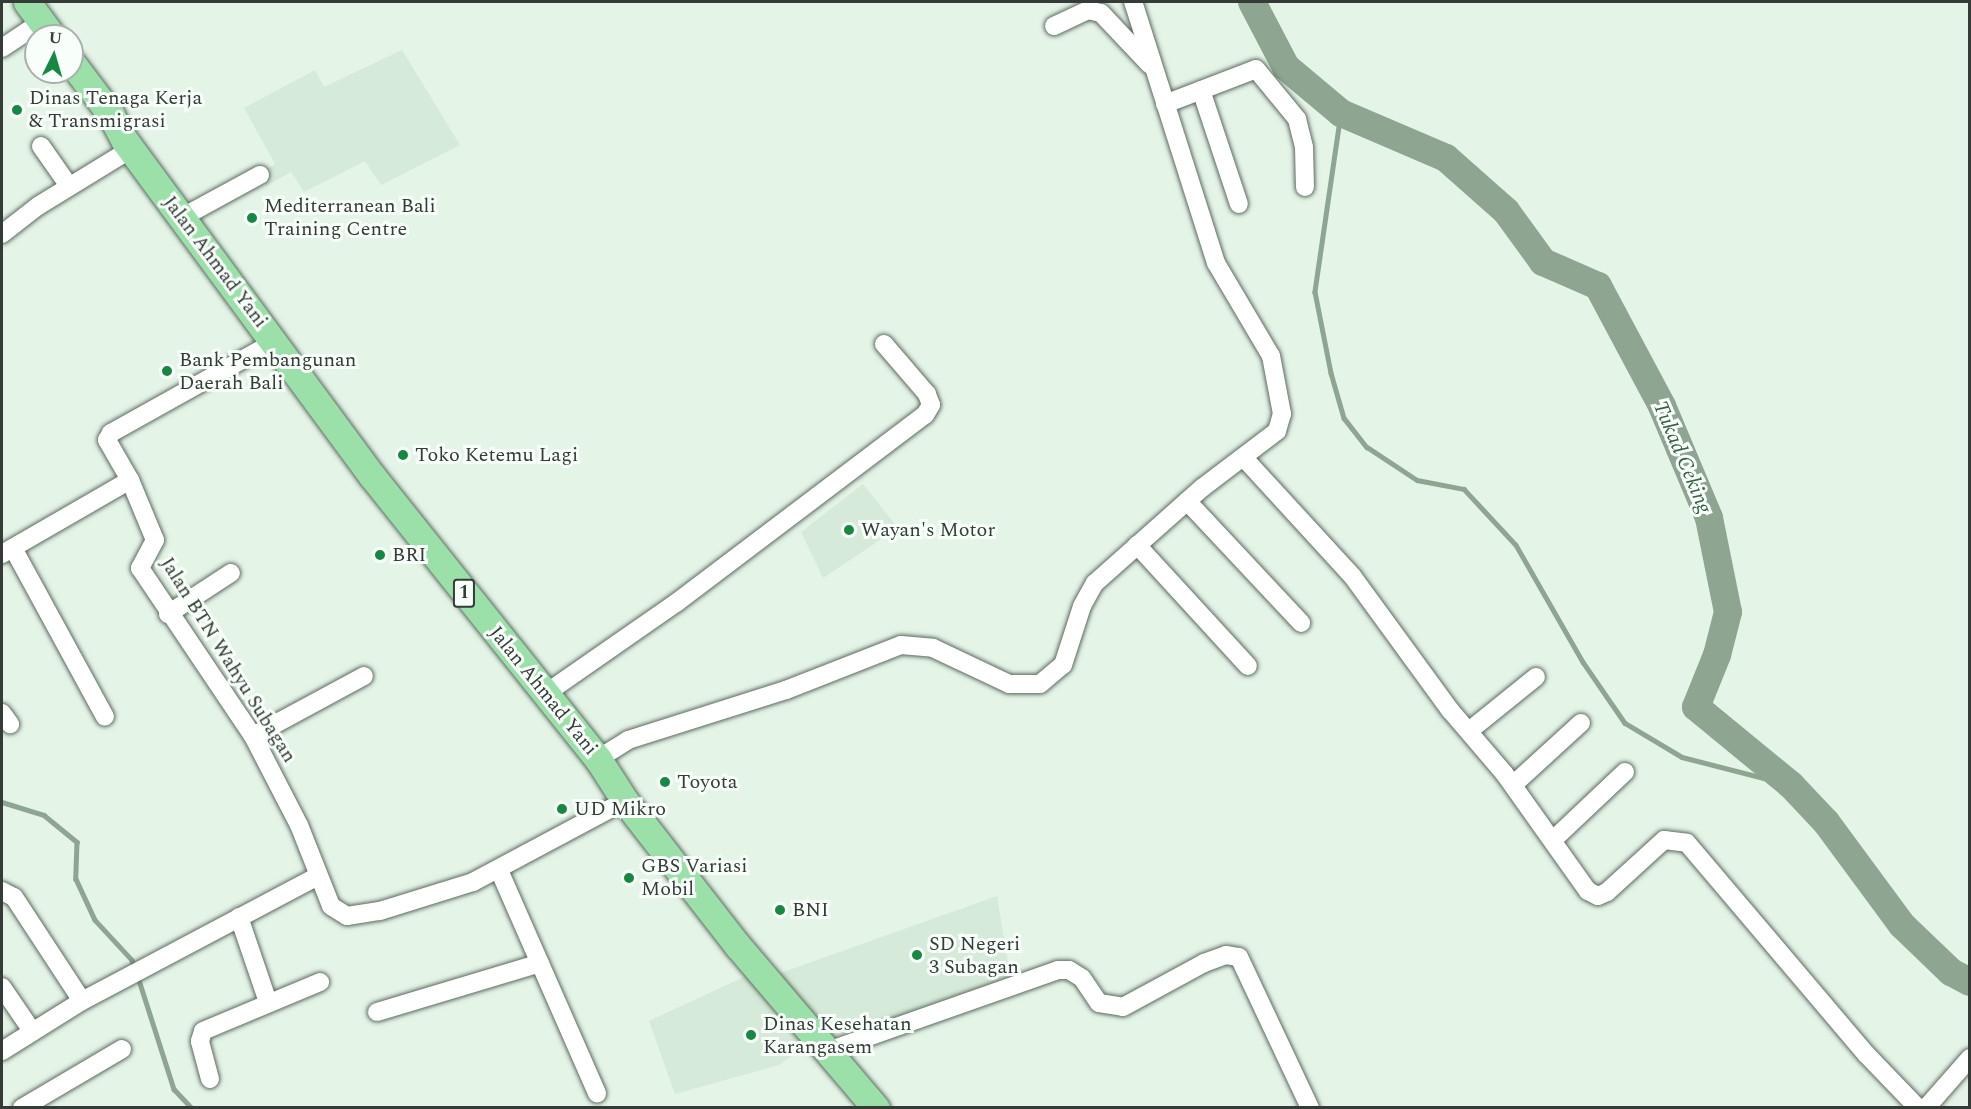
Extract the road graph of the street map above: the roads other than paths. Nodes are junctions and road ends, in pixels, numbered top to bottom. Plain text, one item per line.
1 (1133, 2) edge
2 (40, 20) edge
3 (1054, 26) dead end
4 (2, 48) edge
5 (1154, 68) junction
6 (84, 80) edge
7 (1201, 90) junction
8 (1165, 104) junction
9 (41, 146) dead end
10 (131, 149) junction
11 (260, 175) dead end
12 (69, 186) junction
13 (1305, 187) dead end
14 (1239, 204) dead end
15 (181, 218) junction
16 (2, 234) edge
17 (274, 342) junction
18 (884, 344) dead end
19 (1244, 458) junction
20 (130, 480) junction
21 (1187, 501) junction
22 (1137, 545) junction
23 (7, 551) edge
24 (231, 573) dead end
25 (168, 614) junction
26 (1301, 624) dead end
27 (1248, 666) dead end
28 (364, 676) dead end
29 (1536, 677) dead end
30 (545, 694) junction
31 (105, 717) dead end
32 (1581, 723) dead end
33 (1468, 731) junction
34 (253, 736) junction
35 (598, 759) junction
36 (1625, 772) dead end
37 (1513, 785) junction
38 (625, 801) junction
39 (1553, 840) junction
40 (499, 870) junction
41 (318, 876) junction
42 (2, 891) edge
43 (239, 917) junction
44 (540, 963) junction
45 (320, 982) dead end
46 (2, 987) edge
47 (82, 1001) junction
48 (268, 1002) junction
49 (377, 1012) dead end
50 (32, 1031) junction
51 (122, 1049) dead end
52 (2, 1051) edge
53 (828, 1051) junction
54 (1970, 1058) edge
55 (210, 1078) dead end
56 (597, 1093) dead end
57 (22, 1107) edge
58 (876, 1107) edge
59 (1310, 1107) edge
60 (1918, 1107) edge
61 (1926, 1107) edge

1 - 5 street
2 - 4 street
3 - 5 street
5 - 8 street
6 - 10 highway, Jalan Ahmad Yani / 1
7 - 8 street
7 - 13 street
7 - 14 street
8 - 19 street
9 - 12 street
10 - 12 street
10 - 15 highway, Jalan Ahmad Yani / 1
11 - 15 street
12 - 16 street
15 - 17 highway, Jalan Ahmad Yani / 1
17 - 20 street, Jalan BTN Wahyu Subagan
17 - 30 highway, Jalan Ahmad Yani / 1
18 - 30 street
19 - 21 street
19 - 33 street
20 - 23 street
20 - 25 street, Jalan BTN Wahyu Subagan
21 - 22 street
21 - 26 street
22 - 27 street
22 - 35 street
23 - 31 street
24 - 25 street
25 - 34 street, Jalan BTN Wahyu Subagan
28 - 34 street
29 - 33 street
30 - 35 highway, Jalan Ahmad Yani / 1
32 - 37 street
33 - 37 street
34 - 41 street, Jalan BTN Wahyu Subagan
35 - 38 highway, Jalan Ahmad Yani / 1
36 - 39 street
37 - 39 street
38 - 40 street, Jalan BTN Wahyu Subagan
38 - 53 highway, Jalan Ahmad Yani / 1
39 - 60 street
40 - 41 street, Jalan BTN Wahyu Subagan
40 - 44 street
41 - 43 street
42 - 47 street
43 - 47 street
43 - 48 street
44 - 49 street
44 - 56 street
45 - 48 street
46 - 50 street
47 - 50 street
48 - 55 street
50 - 52 street
51 - 57 street
53 - 58 highway, Jalan Ahmad Yani / 1
53 - 59 street
54 - 61 street

